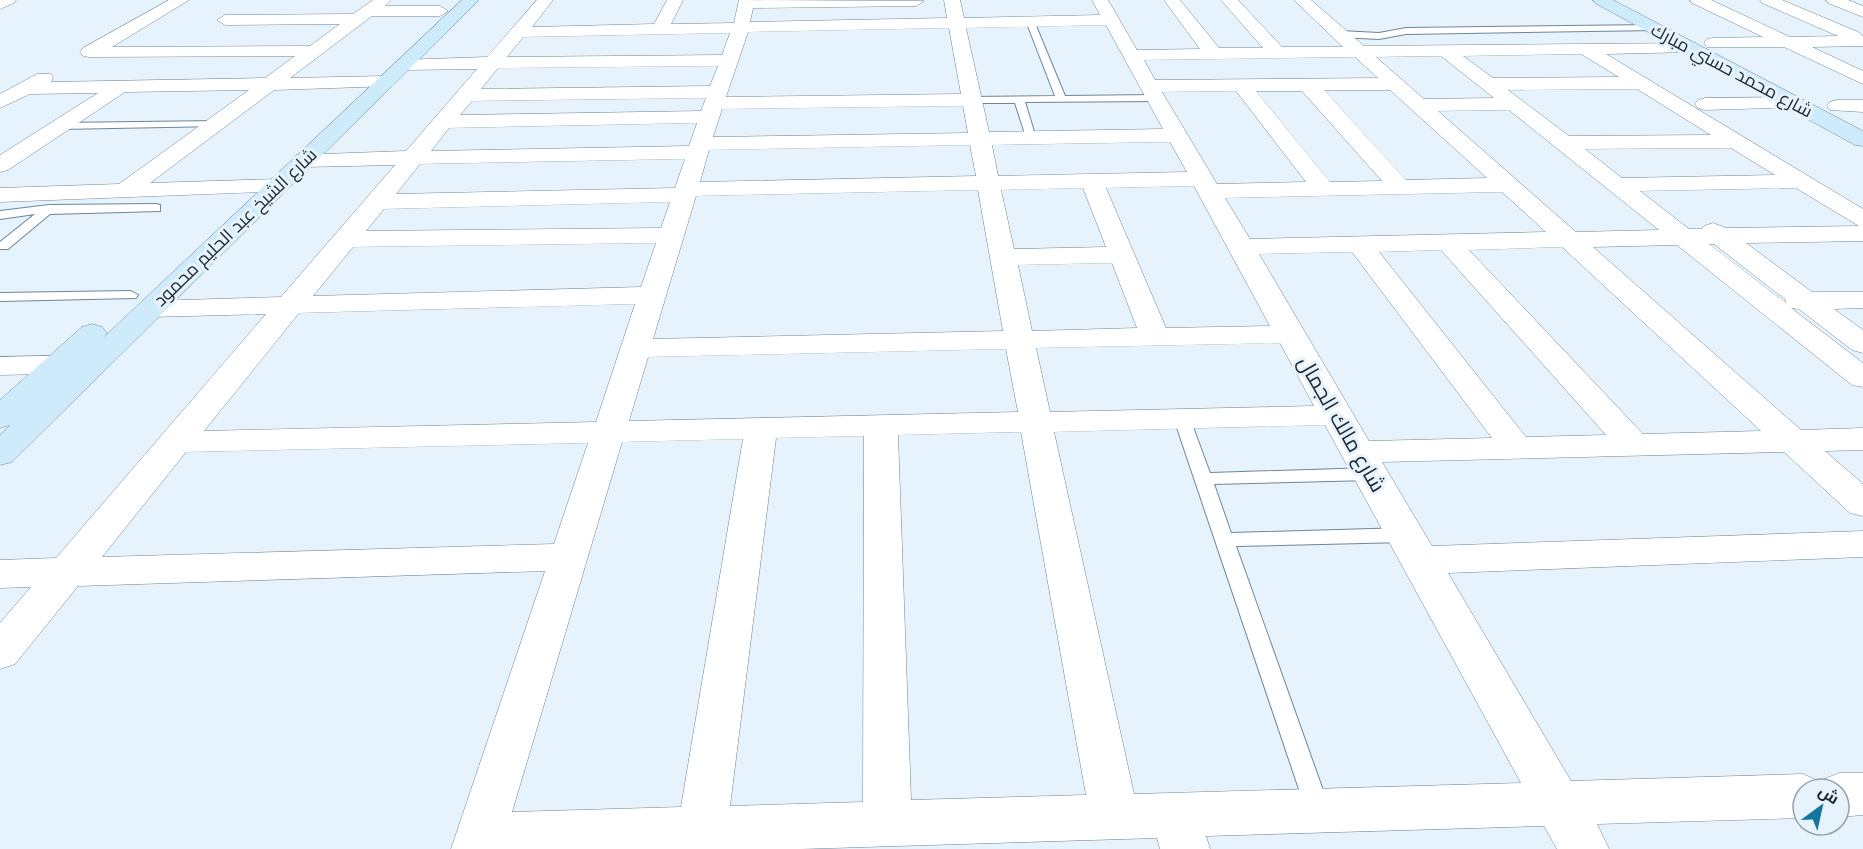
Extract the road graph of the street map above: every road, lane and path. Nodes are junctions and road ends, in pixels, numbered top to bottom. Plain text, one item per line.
1 (8, 0) edge
2 (181, 0) edge
3 (471, 0) edge
4 (545, 0) edge
5 (675, 0) edge
6 (929, 0) edge
7 (1172, 0) edge
8 (1229, 0) edge
9 (1302, 0) edge
10 (1601, 0) edge
11 (1630, 0) edge
12 (1698, 0) edge
13 (1768, 0) edge
14 (1834, 0) edge
15 (822, 1) edge
16 (0, 4) edge
17 (248, 5) dead end
18 (446, 5) edge
19 (952, 6) edge
20 (370, 10) edge
21 (745, 10) edge
22 (1105, 10) edge
23 (1863, 12) edge
24 (225, 20) junction
25 (1030, 21) junction
26 (1654, 28) junction
27 (659, 30) junction
28 (124, 32) junction
29 (160, 32) dead end
30 (518, 32) junction
31 (1340, 34) junction
32 (1863, 41) edge
33 (1787, 42) junction
34 (1713, 43) junction
35 (1369, 44) junction
36 (1690, 47) junction
37 (1611, 48) junction
38 (1586, 49) junction
39 (1445, 50) junction
40 (1471, 50) junction
41 (314, 51) junction
42 (1394, 51) junction
43 (89, 52) junction
44 (177, 52) junction
45 (1277, 53) junction
46 (1214, 54) junction
47 (1131, 55) junction
48 (728, 60) junction
49 (492, 63) junction
50 (405, 64) junction
51 (60, 69) junction
52 (10, 75) dead end
53 (1863, 78) edge
54 (385, 82) junction
55 (1669, 82) junction
56 (358, 83) junction
57 (1641, 83) junction
58 (269, 84) junction
59 (1396, 84) junction
60 (1308, 85) junction
61 (1242, 86) junction
62 (121, 87) junction
63 (26, 88) junction
64 (1152, 92) junction
65 (1515, 94) junction
66 (465, 95) junction
67 (1797, 95) junction
68 (1019, 99) junction
69 (1062, 99) junction
70 (972, 100) junction
71 (0, 102) edge
72 (1420, 105) junction
73 (1836, 106) junction
74 (1863, 106) edge
75 (1704, 112) junction
76 (1863, 120) edge
77 (708, 121) junction
78 (1668, 121) dead end
79 (442, 122) junction
80 (216, 124) junction
81 (60, 126) junction
82 (1565, 133) junction
83 (1177, 135) junction
84 (1027, 138) junction
85 (980, 139) junction
86 (1863, 140) edge
87 (1736, 141) junction
88 (1766, 141) junction
89 (1595, 143) junction
90 (412, 158) junction
91 (304, 160) junction
92 (0, 165) edge
93 (1092, 181) junction
94 (1801, 181) junction
95 (1833, 181) junction
96 (1037, 182) junction
97 (989, 183) junction
98 (1650, 184) junction
99 (1205, 185) junction
100 (1508, 185) junction
101 (1616, 185) junction
102 (278, 186) junction
103 (247, 187) junction
104 (1400, 187) junction
105 (1324, 189) junction
106 (125, 191) junction
107 (686, 192) junction
108 (69, 193) junction
109 (0, 195) edge
110 (1863, 198) edge
111 (376, 202) junction
112 (156, 208) dead end
113 (46, 211) junction
114 (0, 215) edge
115 (1863, 219) edge
116 (1863, 233) edge
117 (672, 235) junction
118 (1683, 237) junction
119 (1720, 237) junction
120 (345, 239) junction
121 (1570, 240) junction
122 (1449, 243) junction
123 (1360, 245) junction
124 (3, 246) dead end
125 (1241, 247) junction
126 (1122, 255) junction
127 (1004, 257) junction
128 (653, 295) junction
129 (0, 297) edge
130 (1863, 300) edge
131 (1806, 301) junction
132 (141, 302) junction
133 (1766, 302) junction
134 (290, 305) junction
135 (1290, 334) junction
136 (1155, 337) junction
137 (1020, 340) junction
138 (1863, 344) edge
139 (636, 348) junction
140 (60, 364) junction
141 (93, 364) junction
142 (0, 366) edge
143 (1863, 378) edge
144 (1337, 415) junction
145 (0, 418) edge
146 (1182, 419) junction
147 (1036, 422) junction
148 (881, 426) junction
149 (761, 428) junction
150 (609, 432) junction
151 (1863, 439) edge
152 (1794, 441) junction
153 (176, 442) junction
154 (1634, 445) junction
155 (1517, 448) junction
156 (0, 454) edge
157 (1364, 463) junction
158 (1203, 479) junction
159 (1863, 504) edge
160 (1224, 540) junction
161 (1863, 544) edge
162 (1412, 547) junction
163 (569, 557) junction
164 (67, 572) junction
165 (0, 574) edge
166 (0, 652) edge
167 (1791, 796) edge
168 (1558, 803) junction
169 (1318, 810) junction
170 (1114, 816) junction
171 (887, 823) junction
172 (702, 829) junction
173 (1180, 832) edge
174 (478, 842) edge
175 (1584, 849) edge

1 - 16 street
2 - 28 street
3 - 50 street, شارع الشيخ عبد الحليم محمود
4 - 30 street
5 - 27 street
6 - 15 street
7 - 46 street
8 - 45 street
9 - 31 street
10 - 26 street, شارع محمد حسني مبارك
11 - 34 street, شارع محمد حسني مبارك
12 - 33 street
13 - 32 street
14 - 23 street
15 - 21 street
17 - 24 street
18 - 20 street
18 - 56 street, شارع الشيخ عبد الحليم محمود
19 - 21 street
19 - 25 street
19 - 70 street
20 - 24 street
20 - 41 street
21 - 27 street
21 - 48 street
22 - 25 street
22 - 47 street, شارع مالك الجمال
24 - 44 street
25 - 69 lane
26 - 35 lane
26 - 36 street, شارع محمد حسني مبارك
27 - 30 street
28 - 29 street
28 - 43 street
30 - 49 street
31 - 35 street
31 - 35 lane
32 - 33 street
33 - 34 street
33 - 53 street
34 - 67 street, شارع محمد حسني مبارك
35 - 42 street
35 - 42 lane
35 - 45 street
35 - 59 street
36 - 37 street
36 - 67 street, شارع محمد حسني مبارك
37 - 38 street
37 - 55 street
38 - 40 street
38 - 57 street
39 - 40 street
39 - 42 street
39 - 65 street
40 - 65 street
41 - 44 street
41 - 58 street
43 - 44 street
43 - 51 street
45 - 46 street
46 - 47 street
47 - 64 street, شارع مالك الجمال
48 - 49 street
48 - 77 street
49 - 50 street
49 - 66 street
50 - 54 street, شارع الشيخ عبد الحليم محمود
51 - 52 street
51 - 63 street
54 - 56 street
54 - 91 street, شارع الشيخ عبد الحليم محمود
55 - 57 street
55 - 75 street
56 - 58 street
56 - 103 street, شارع الشيخ عبد الحليم محمود
57 - 65 street
57 - 75 street
58 - 62 street
58 - 80 street
59 - 60 street
59 - 72 street
60 - 61 street
60 - 104 street
61 - 64 street
61 - 105 street
62 - 63 street
62 - 81 street
63 - 71 street
64 - 69 lane
64 - 83 street, شارع مالك الجمال
65 - 72 street
65 - 82 street
65 - 82 street
66 - 77 street
66 - 79 street
67 - 73 street, شارع محمد حسني مبارك
67 - 75 street
67 - 86 street, شارع محمد حسني مبارك
68 - 69 lane
68 - 70 lane
68 - 84 lane
70 - 77 street
70 - 85 street
72 - 100 street
73 - 74 street
73 - 76 street, شارع محمد حسني مبارك
75 - 78 street
75 - 87 street
75 - 88 street
77 - 79 street
77 - 85 street
77 - 90 street
77 - 107 street
79 - 90 street
80 - 81 lane
80 - 106 street
81 - 92 street
82 - 89 street
82 - 101 street
83 - 84 street
83 - 99 street, شارع مالك الجمال
84 - 85 street
84 - 96 street
85 - 97 street
87 - 88 street
87 - 89 street
87 - 94 street
88 - 95 street
89 - 98 street
90 - 91 street
90 - 111 street
91 - 102 street, شارع الشيخ عبد الحليم محمود
93 - 96 street
93 - 99 street
93 - 126 street
94 - 95 street
94 - 98 street
94 - 115 street
95 - 110 street
96 - 97 street
97 - 107 street
97 - 127 street
98 - 101 street
98 - 119 street
99 - 105 street
99 - 125 street, شارع مالك الجمال
100 - 104 street
100 - 121 street
101 - 118 street
102 - 103 street
102 - 132 street, شارع الشيخ عبد الحليم محمود
103 - 106 street
103 - 132 street, شارع الشيخ عبد الحليم محمود
104 - 105 street
106 - 108 street
107 - 111 street
107 - 117 street
108 - 109 street
108 - 113 lane
111 - 120 street
112 - 113 lane
113 - 114 lane
113 - 124 lane
116 - 119 street
117 - 120 street
117 - 128 street
118 - 119 street
118 - 121 street
118 - 133 street
119 - 131 street
120 - 134 street
121 - 122 street
121 - 152 street
122 - 123 street
122 - 154 street
123 - 125 street
123 - 155 street
125 - 135 street, شارع مالك الجمال
126 - 127 street
126 - 136 street
127 - 137 street
128 - 134 street
128 - 139 street
129 - 132 lane
130 - 131 street
131 - 133 street
131 - 138 street
132 - 134 street
132 - 140 street, شارع الشيخ عبد الحليم محمود
132 - 141 street, شارع الشيخ عبد الحليم محمود
133 - 143 street
134 - 153 street
135 - 136 street
135 - 144 street, شارع مالك الجمال
136 - 137 street
137 - 139 street
137 - 147 street
139 - 150 street
140 - 141 street
140 - 142 street
140 - 145 street, شارع الشيخ عبد الحليم محمود
141 - 156 street, شارع الشيخ عبد الحليم محمود
144 - 146 street
144 - 157 street, شارع مالك الجمال
146 - 147 street
146 - 158 lane
147 - 148 street
147 - 170 street
148 - 149 street
148 - 171 street
149 - 150 street
149 - 172 street
150 - 153 street
150 - 163 street
151 - 152 street
152 - 154 street
152 - 159 street
153 - 164 street
154 - 155 street
155 - 157 street
157 - 158 lane
157 - 162 street, شارع مالك الجمال
158 - 160 lane
160 - 162 lane
160 - 169 lane
161 - 162 street
162 - 168 street, شارع مالك الجمال
163 - 164 street
163 - 174 street
164 - 165 street
164 - 166 street
167 - 168 street
168 - 169 street
168 - 175 street, شارع مالك الجمال
169 - 173 street
170 - 171 street
170 - 173 street
171 - 172 street
172 - 174 street

